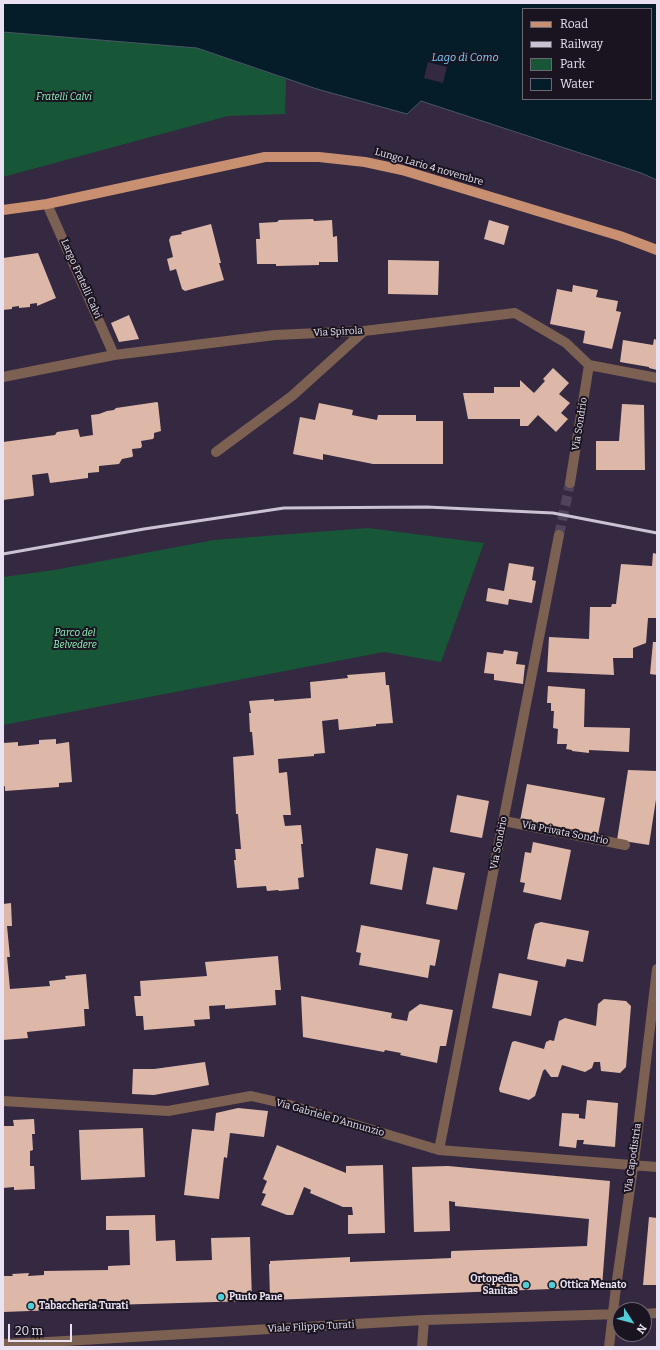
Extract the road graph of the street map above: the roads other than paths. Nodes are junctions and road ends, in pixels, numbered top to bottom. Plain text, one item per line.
1 (47, 204) junction
2 (3, 210) edge
3 (657, 250) edge
4 (364, 331) junction
5 (114, 355) junction
6 (589, 365) junction
7 (3, 377) edge
8 (657, 378) edge
9 (216, 452) dead end
10 (570, 483) tunnel mouth
11 (559, 535) tunnel mouth
12 (504, 821) junction
13 (625, 845) dead end
14 (657, 969) edge
15 (3, 1101) edge
16 (440, 1150) junction
17 (633, 1165) junction
18 (657, 1167) edge
19 (617, 1302) edge
20 (612, 1314) edge
21 (424, 1320) junction
22 (612, 1333) edge
23 (3, 1344) edge
24 (21, 1345) edge
25 (422, 1347) edge
26 (609, 1347) edge

1 - 2 main road, Lungo Lario 4 novembre
1 - 3 main road, Lungo Lario 4 novembre
1 - 5 street, Largo Fratelli Calvi
4 - 5 street, Via Spirola
4 - 6 street, Via Spirola
4 - 9 street
5 - 7 street, Via Spirola
6 - 8 street
6 - 10 street, Via Sondrio
11 - 12 street, Via Sondrio
12 - 13 street, Via Privata Sondrio
12 - 16 street, Via Sondrio
14 - 17 street, Via Capodistria
15 - 16 street, Via Gabriele D'Annunzio
16 - 17 street, Via Gabriele D'Annunzio
17 - 18 street, Via Gabriele D'Annunzio
17 - 19 street, Via Capodistria
20 - 21 street, Viale Filippo Turati
21 - 24 street, Viale Filippo Turati
21 - 25 street
22 - 26 street, Via Capodistria
23 - 24 street, Viale Filippo Turati

